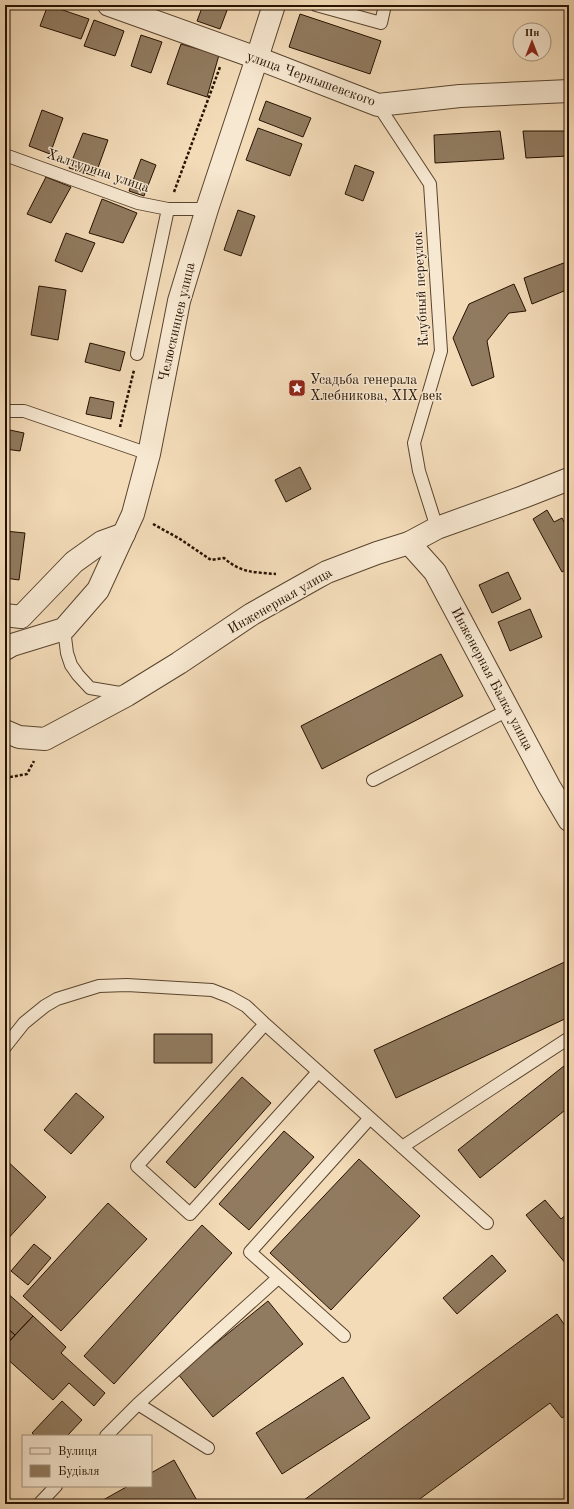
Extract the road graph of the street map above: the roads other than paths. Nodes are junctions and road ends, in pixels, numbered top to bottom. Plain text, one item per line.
1 (109, 5) edge
2 (274, 5) edge
3 (316, 5) edge
4 (385, 5) edge
5 (257, 58) junction
6 (569, 91) edge
7 (378, 105) junction
8 (5, 155) edge
9 (168, 209) junction
10 (206, 209) junction
11 (137, 354) road end
12 (5, 411) edge
13 (149, 454) junction
14 (569, 479) edge
15 (437, 528) junction
16 (124, 534) junction
17 (409, 543) junction
18 (5, 615) edge
19 (64, 629) junction
20 (5, 649) edge
21 (127, 695) junction
22 (508, 710) junction
23 (5, 731) edge
24 (373, 780) dead end
25 (569, 820) edge
26 (265, 1024) junction
27 (569, 1038) edge
28 (5, 1047) edge
29 (318, 1072) junction
30 (370, 1118) junction
31 (402, 1147) junction
32 (487, 1223) dead end
33 (278, 1278) junction
34 (344, 1336) dead end
35 (138, 1404) junction
36 (107, 1435) edge
37 (208, 1448) dead end
38 (55, 1487) edge
39 (39, 1504) edge

1 - 5 street, улица Чернышевского
2 - 5 street, Челюскинцев улица
3 - 4 lane
5 - 7 street, улица Чернышевского
5 - 10 street, Челюскинцев улица
6 - 7 street, улица Чернышевского
7 - 15 lane, Клубный переулок
8 - 9 lane, Халтурина улица
9 - 10 lane, Халтурина улица
9 - 11 lane
10 - 13 street, Челюскинцев улица
12 - 13 lane
13 - 16 street, Челюскинцев улица
14 - 15 street, Инженерная улица
15 - 17 street, Инженерная улица
16 - 18 street
16 - 19 street, Челюскинцев улица
17 - 21 street, Инженерная улица
17 - 22 street, Инженерная Балка улица
19 - 20 street
19 - 21 lane
21 - 23 street, Инженерная улица
22 - 24 lane
22 - 25 street, Инженерная Балка улица
26 - 28 lane
26 - 29 lane
26 - 29 lane
27 - 31 lane
29 - 30 lane
30 - 31 lane
30 - 33 lane
31 - 32 lane
33 - 34 lane
33 - 35 lane
35 - 36 lane
35 - 37 lane
38 - 39 lane

